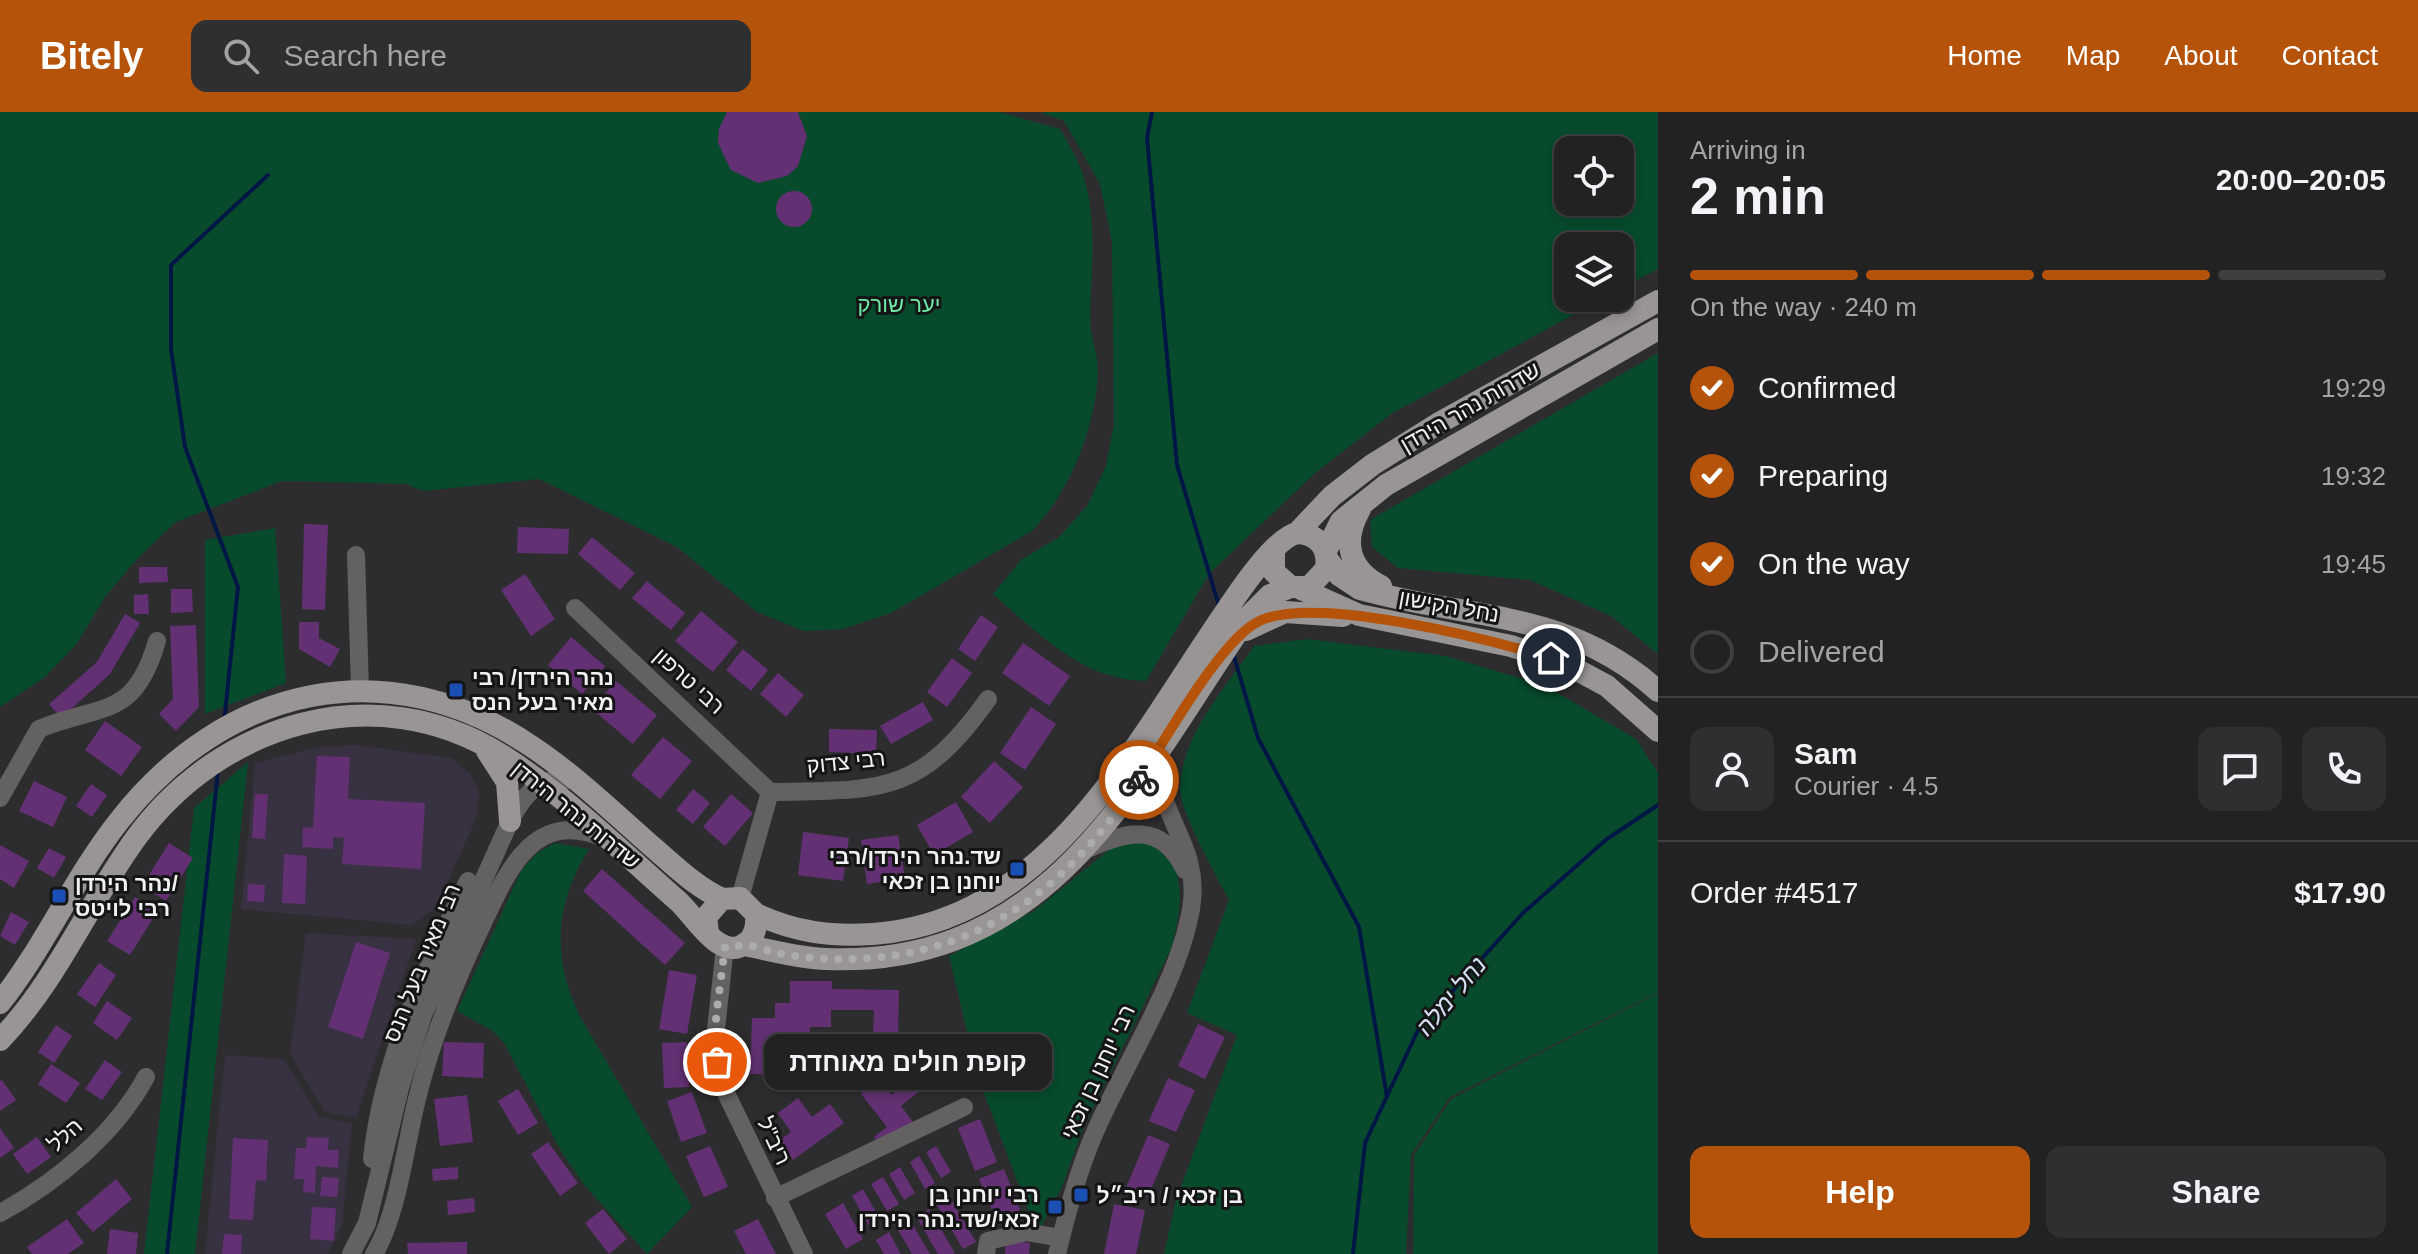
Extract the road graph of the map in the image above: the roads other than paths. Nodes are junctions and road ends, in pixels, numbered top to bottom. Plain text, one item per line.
1 (1658, 301) edge
2 (1658, 329) edge
3 (1368, 498) junction
4 (1297, 533) junction
5 (1274, 550) junction
6 (356, 555) dead end
7 (1327, 556) junction
8 (1296, 588) junction
9 (1407, 599) junction
10 (575, 608) dead end
11 (1407, 625) junction
12 (157, 641) dead end
13 (1230, 643) junction
14 (360, 690) junction
15 (1658, 691) edge
16 (988, 699) dead end
17 (1658, 731) edge
18 (481, 744) junction
19 (1162, 745) junction
20 (576, 781) junction
21 (541, 782) junction
22 (770, 792) junction
23 (0, 798) edge
24 (509, 824) junction
25 (607, 839) junction
26 (1085, 850) junction
27 (739, 904) junction
28 (1190, 912) junction
29 (725, 942) junction
30 (0, 1003) edge
31 (0, 1040) edge
32 (146, 1077) dead end
33 (964, 1107) dead end
34 (775, 1198) junction
35 (0, 1213) edge
36 (1059, 1246) edge
37 (351, 1254) edge
38 (374, 1254) edge
39 (804, 1254) edge
40 (986, 1254) edge

1 - 4 main road, שדרות נהר הירדן
2 - 3 main road, שדרות נהר הירדן
3 - 7 main road, שדרות נהר הירדן
3 - 9 main road
4 - 5 main road
4 - 7 main road
5 - 8 main road
5 - 27 main road, שדרות נהר הירדן
6 - 14 street
7 - 8 main road
7 - 9 main road, נחל הקישון
8 - 11 main road
8 - 13 main road
9 - 15 main road, נחל הקישון
10 - 22 street, רבי טרפון
11 - 13 main road
11 - 17 main road, נחל הקישון
12 - 23 street
13 - 19 main road
14 - 20 main road, שדרות נהר הירדן
14 - 30 main road, שדרות נהר הירדן
16 - 22 street, רבי צדוק
18 - 21 main road, שדרות נהר הירדן
18 - 24 main road
18 - 31 main road, שדרות נהר הירדן
19 - 26 main road
19 - 28 street, רבי יוחנן בן זכאי
20 - 21 street
20 - 27 main road, שדרות נהר הירדן
21 - 24 street, רבי מאיר בעל הנס
21 - 25 main road, שדרות נהר הירדן
22 - 27 street
24 - 37 street, רבי מאיר בעל הנס
25 - 29 main road, שדרות נהר הירדן
25 - 38 street, רבי מאיר בעל הנס
26 - 28 street, רבי יוחנן בן זכאי
26 - 29 main road
27 - 29 main road
27 - 29 main road
28 - 36 street, רבי יוחנן בן זכאי
29 - 34 street, ריב"ל
32 - 35 street, הלל
33 - 34 street
34 - 39 street, ריב"ל
36 - 40 street

